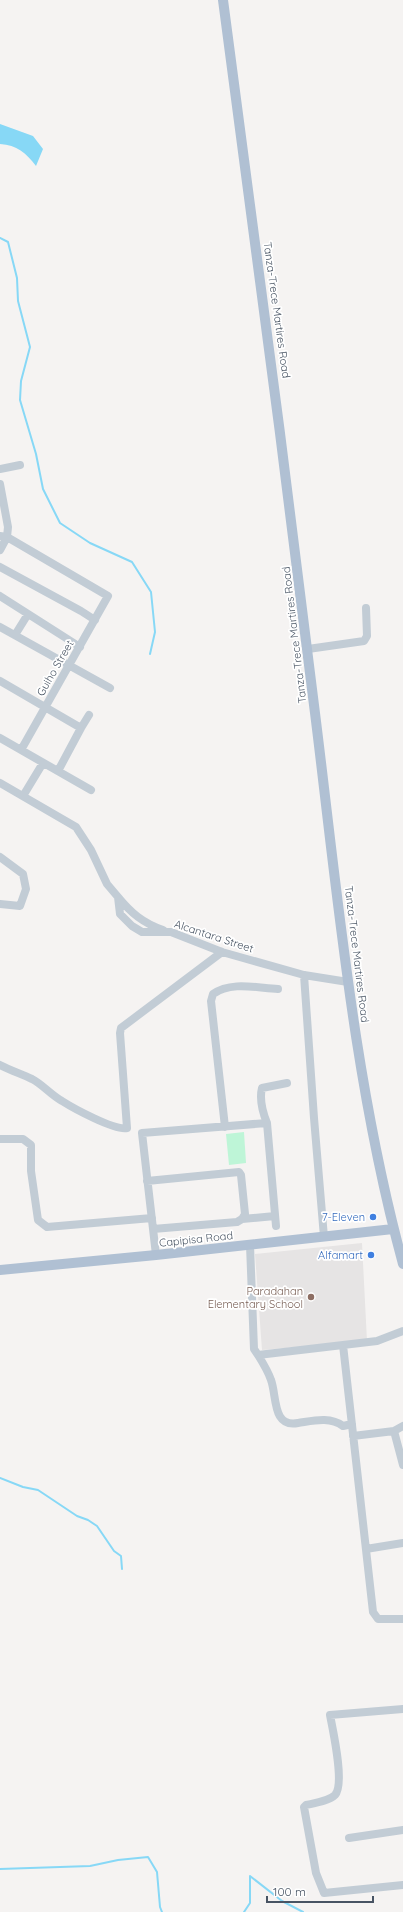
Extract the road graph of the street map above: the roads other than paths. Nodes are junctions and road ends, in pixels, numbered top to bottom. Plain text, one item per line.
1 (223, 0) edge
2 (20, 465) dead end
3 (0, 469) edge
4 (0, 484) edge
5 (4, 537) edge
6 (0, 550) edge
7 (0, 568) edge
8 (0, 596) edge
9 (366, 608) dead end
10 (28, 614) junction
11 (95, 620) junction
12 (0, 627) edge
13 (16, 636) junction
14 (80, 647) junction
15 (308, 649) junction
16 (69, 666) junction
17 (0, 681) edge
18 (110, 688) dead end
19 (45, 708) junction
20 (89, 715) dead end
21 (82, 728) junction
22 (0, 738) edge
23 (21, 750) junction
24 (43, 763) junction
25 (58, 771) junction
26 (0, 783) edge
27 (91, 790) dead end
28 (23, 796) junction
29 (0, 857) edge
30 (0, 904) edge
31 (222, 952) junction
32 (304, 975) junction
33 (348, 982) junction
34 (278, 989) dead end
35 (0, 1065) edge
36 (287, 1083) dead end
37 (267, 1123) junction
38 (225, 1127) junction
39 (0, 1139) edge
40 (148, 1181) junction
41 (275, 1216) junction
42 (152, 1218) junction
43 (242, 1219) junction
44 (276, 1226) dead end
45 (153, 1229) junction
46 (394, 1229) junction
47 (324, 1237) junction
48 (250, 1245) junction
49 (156, 1255) junction
50 (403, 1264) edge
51 (0, 1270) edge
52 (403, 1330) edge
53 (343, 1345) junction
54 (258, 1355) junction
55 (352, 1424) junction
56 (403, 1426) edge
57 (394, 1431) junction
58 (353, 1436) junction
59 (403, 1465) edge
60 (403, 1544) edge
61 (366, 1549) junction
62 (403, 1620) edge
63 (403, 1709) edge
64 (403, 1830) edge
65 (349, 1838) dead end
66 (403, 1885) edge

1 - 15 main road, Tanza-Trece Martires Road
2 - 3 street
4 - 5 street
5 - 6 street
5 - 11 street, Guiho Street
7 - 11 street
8 - 10 street
9 - 15 street
10 - 13 street
10 - 14 street
11 - 14 street, Guiho Street
12 - 13 street
13 - 16 street
14 - 16 street, Guiho Street
15 - 33 main road, Tanza-Trece Martires Road
16 - 18 street
16 - 19 street, Guiho Street
17 - 19 street
19 - 21 street
19 - 23 street, Guiho Street
20 - 21 street
21 - 25 street
22 - 23 street
23 - 24 street
24 - 25 street
24 - 28 street
25 - 27 street
26 - 28 street, Alcantara Street
28 - 31 street, Alcantara Street
29 - 30 street
31 - 32 street, Alcantara Street
31 - 35 street
32 - 33 street, Alcantara Street
32 - 47 street
33 - 46 main road, Tanza-Trece Martires Road
34 - 38 street
36 - 37 street
37 - 38 street
37 - 41 street
38 - 40 street
39 - 42 street
40 - 42 street
40 - 43 street
41 - 43 street
41 - 44 street
42 - 45 street
43 - 45 street
45 - 49 street
46 - 47 main road, Capipisa Road
46 - 50 main road, Tanza-Trece Martires Road
47 - 48 main road, Capipisa Road
48 - 49 main road, Capipisa Road
48 - 54 street
49 - 51 main road, Capipisa Road
52 - 53 street
53 - 54 street
53 - 55 street
54 - 55 street
55 - 58 street
56 - 57 street
57 - 58 street
57 - 59 street
58 - 61 street
60 - 61 street
61 - 62 street
63 - 66 street
64 - 65 street

